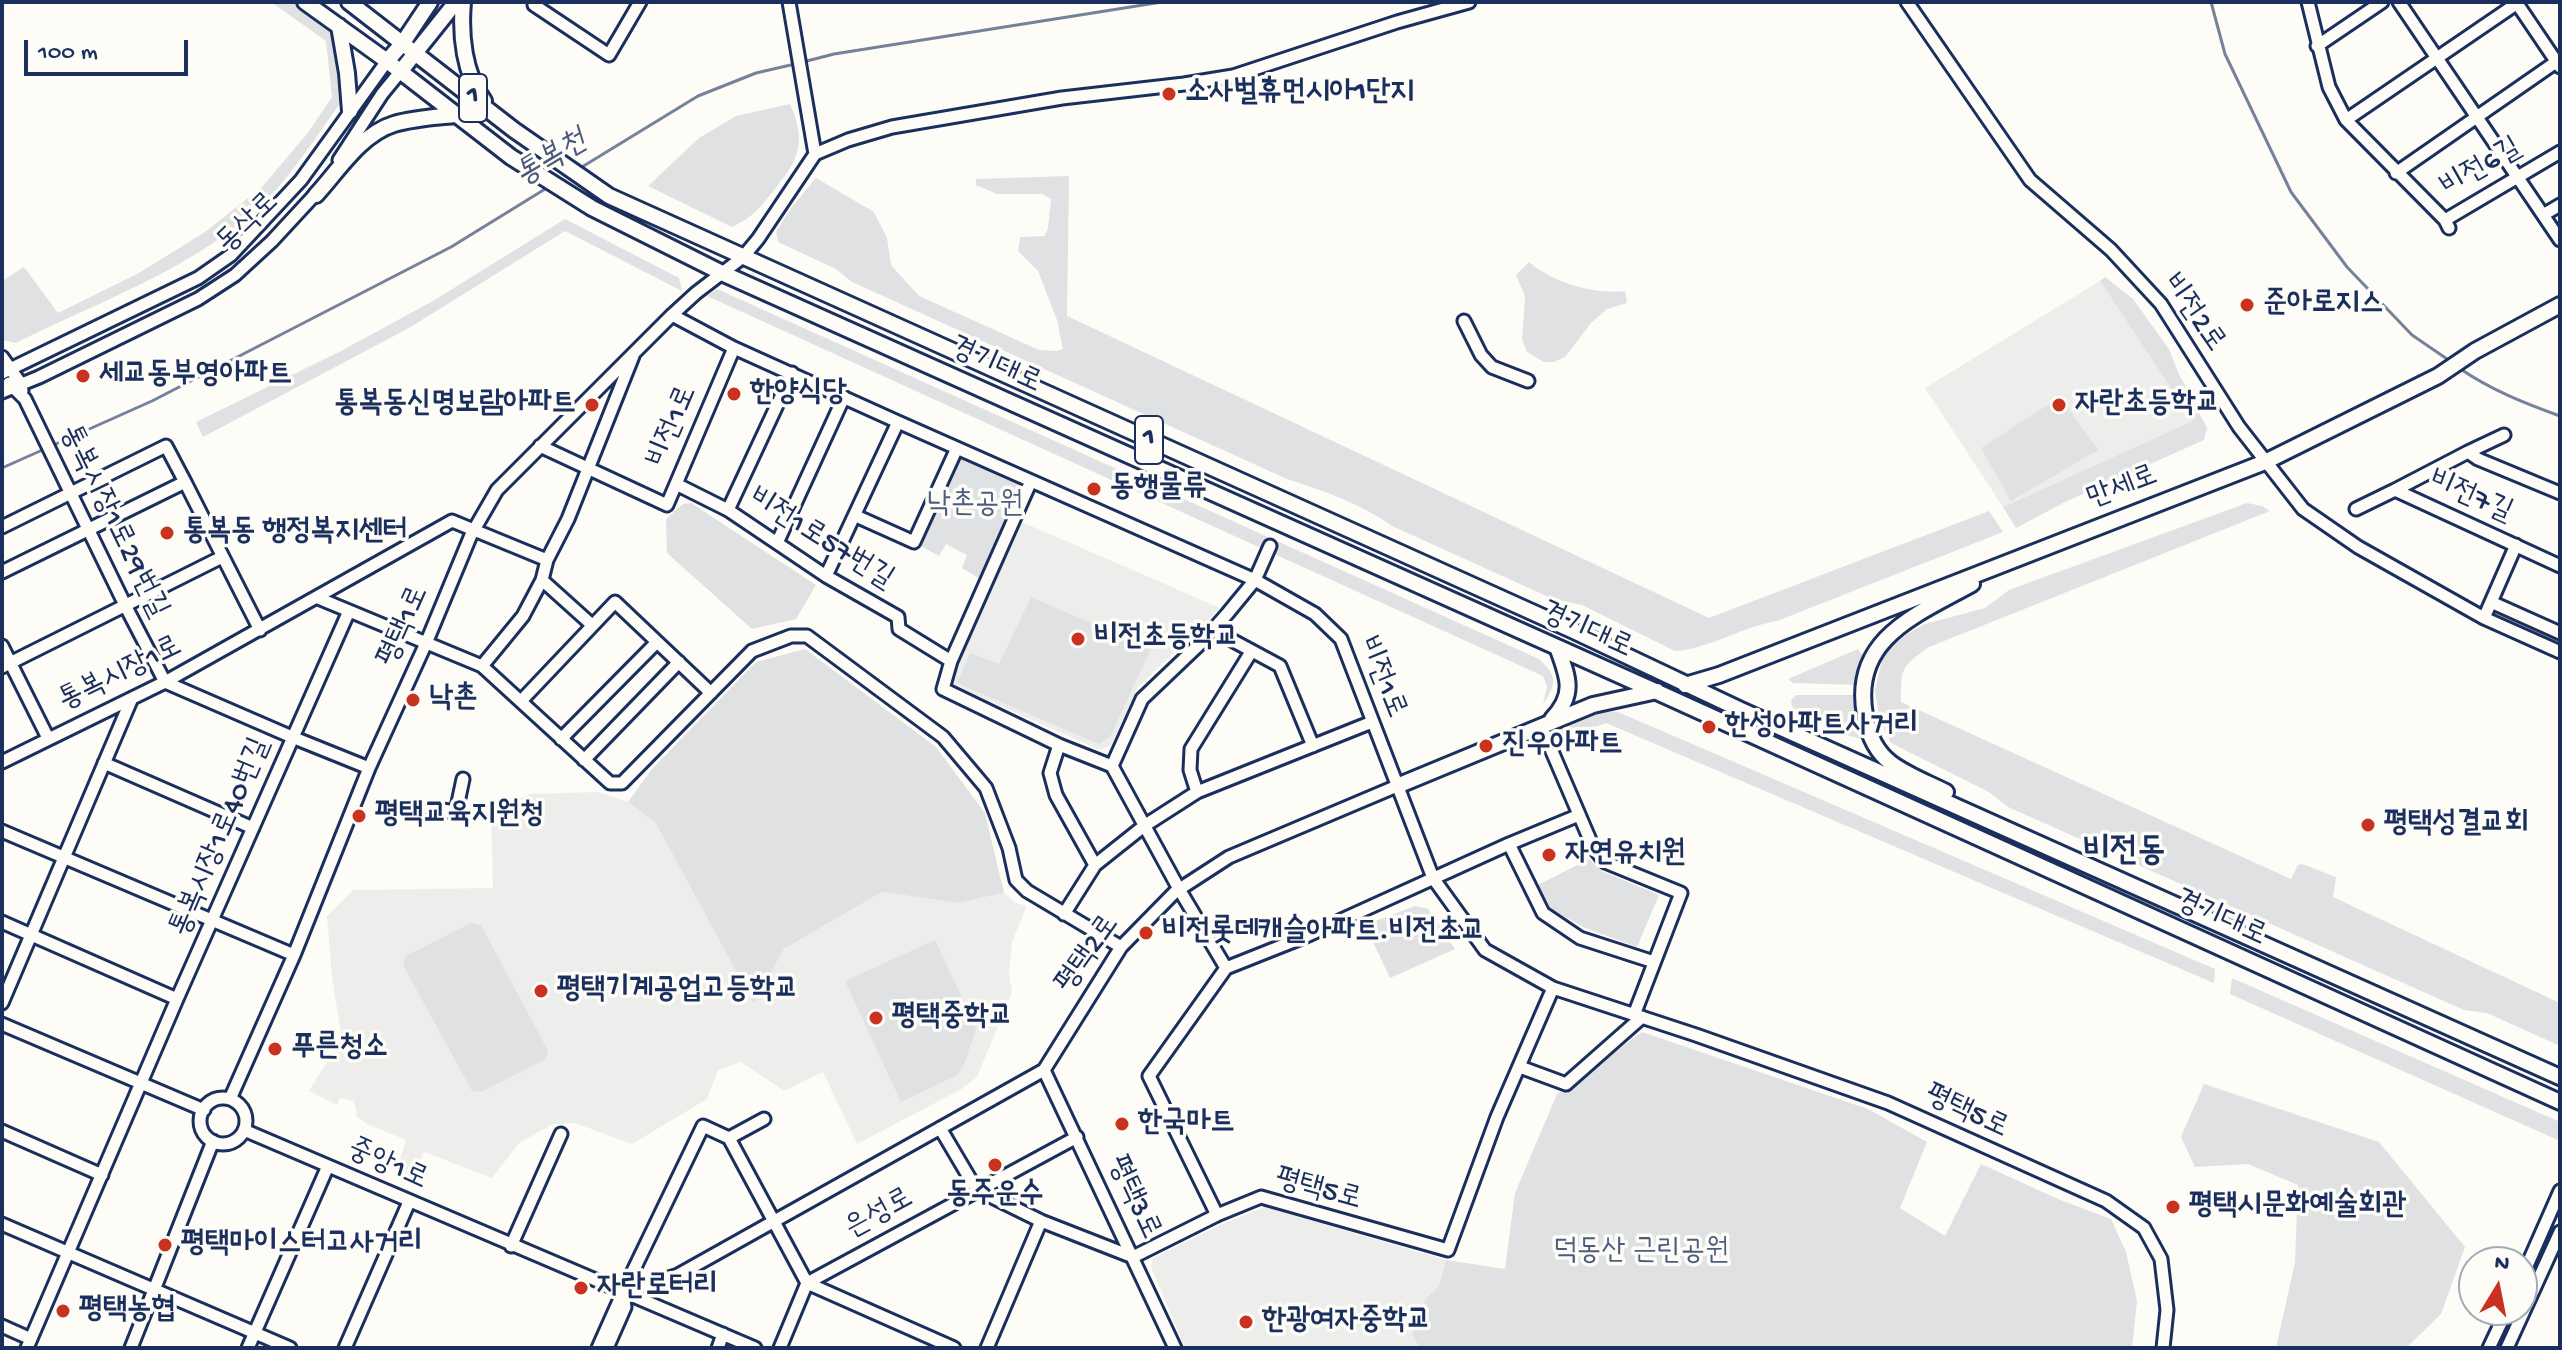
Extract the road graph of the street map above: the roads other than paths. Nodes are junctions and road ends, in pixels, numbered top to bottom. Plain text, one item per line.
1 (305, 2) edge
2 (349, 2) edge
3 (430, 2) edge
4 (456, 2) edge
5 (463, 2) edge
6 (640, 2) edge
7 (789, 2) edge
8 (1469, 2) edge
9 (1907, 2) edge
10 (2308, 2) edge
11 (2382, 2) edge
12 (2399, 2) edge
13 (533, 3) edge
14 (2517, 3) edge
15 (339, 26) junction
16 (402, 44) junction
17 (2317, 46) junction
18 (415, 55) junction
19 (2437, 58) junction
20 (387, 61) junction
21 (2558, 64) edge
22 (400, 72) junction
23 (350, 111) junction
24 (492, 111) junction
25 (455, 115) junction
26 (2477, 117) junction
27 (2346, 120) junction
28 (2560, 152) edge
29 (815, 154) junction
30 (2396, 173) junction
31 (2517, 177) junction
32 (316, 195) junction
33 (2560, 205) edge
34 (2543, 215) junction
35 (2560, 240) edge
36 (743, 257) junction
37 (722, 273) junction
38 (2560, 305) edge
39 (672, 315) junction
40 (1464, 321) dead end
41 (734, 348) junction
42 (634, 352) junction
43 (2, 357) edge
44 (4, 372) edge
45 (792, 373) junction
46 (1528, 381) dead end
47 (17, 392) edge
48 (844, 397) junction
49 (898, 422) junction
50 (2504, 435) dead end
51 (540, 446) junction
52 (957, 448) junction
53 (2468, 452) junction
54 (2265, 462) junction
55 (589, 470) junction
56 (1031, 481) junction
57 (185, 482) junction
58 (676, 484) junction
59 (2395, 490) junction
60 (70, 493) junction
61 (2560, 493) edge
62 (2356, 509) dead end
63 (728, 510) junction
64 (856, 516) junction
65 (2, 527) edge
66 (475, 529) junction
67 (88, 531) junction
68 (777, 543) junction
69 (2516, 545) junction
70 (1270, 546) dead end
71 (222, 557) junction
72 (2018, 558) junction
73 (547, 560) junction
74 (2560, 566) edge
75 (2, 572) edge
76 (826, 576) junction
77 (542, 580) junction
78 (1255, 580) junction
79 (318, 598) junction
80 (2491, 602) junction
81 (126, 607) junction
82 (349, 611) junction
83 (2484, 618) junction
84 (592, 625) junction
85 (260, 630) junction
86 (1213, 630) junction
87 (2560, 633) edge
88 (427, 641) junction
89 (657, 642) junction
90 (2, 646) edge
91 (1557, 647) junction
92 (1251, 652) junction
93 (2560, 652) edge
94 (951, 661) junction
95 (679, 662) junction
96 (6, 665) edge
97 (482, 666) junction
98 (165, 682) junction
99 (1688, 685) junction
100 (1655, 691) junction
101 (711, 693) junction
102 (132, 698) junction
103 (521, 701) junction
104 (1372, 722) junction
105 (1543, 727) junction
106 (292, 737) junction
107 (48, 738) junction
108 (561, 739) junction
109 (1059, 745) junction
110 (1313, 746) junction
111 (584, 760) junction
112 (2, 762) edge
113 (104, 763) junction
114 (1112, 766) junction
115 (369, 768) junction
116 (463, 779) dead end
117 (1397, 786) junction
118 (1197, 792) junction
119 (428, 808) dead end
120 (1974, 814) junction
121 (1579, 815) junction
122 (1144, 826) junction
123 (253, 828) junction
124 (2, 831) edge
125 (1509, 844) junction
126 (64, 858) junction
127 (1095, 865) junction
128 (1433, 878) junction
129 (1179, 889) junction
130 (1064, 914) junction
131 (213, 921) junction
132 (2, 922) edge
133 (31, 935) junction
134 (1121, 947) junction
135 (294, 955) junction
136 (1654, 962) junction
137 (1226, 968) junction
138 (1553, 988) junction
139 (177, 999) junction
140 (2, 1003) edge
141 (1638, 1016) junction
142 (2, 1024) edge
143 (1520, 1067) junction
144 (1044, 1070) junction
145 (2560, 1077) edge
146 (141, 1084) junction
147 (230, 1099) junction
148 (2560, 1102) edge
149 (204, 1110) junction
150 (764, 1119) dead end
151 (940, 1128) junction
152 (244, 1130) junction
153 (2, 1131) edge
154 (561, 1134) dead end
155 (1077, 1137) junction
156 (729, 1138) junction
157 (213, 1141) junction
158 (328, 1166) junction
159 (102, 1175) junction
160 (976, 1189) junction
161 (2560, 1191) edge
162 (409, 1202) junction
163 (1217, 1215) junction
164 (1041, 1221) junction
165 (773, 1222) junction
166 (2, 1224) edge
167 (2560, 1232) edge
168 (511, 1246) junction
169 (2536, 1246) edge
170 (69, 1254) junction
171 (1133, 1257) junction
172 (807, 1283) junction
173 (156, 1288) junction
174 (623, 1292) junction
175 (2, 1326) edge
176 (2499, 1326) edge
177 (255, 1331) junction
178 (723, 1334) junction
179 (29, 1344) edge
180 (131, 1348) edge
181 (248, 1348) edge
182 (290, 1348) edge
183 (345, 1348) edge
184 (598, 1348) edge
185 (607, 1348) edge
186 (718, 1348) edge
187 (755, 1348) edge
188 (780, 1348) edge
189 (954, 1348) edge
190 (987, 1348) edge
191 (1175, 1348) edge
192 (2163, 1348) edge
193 (2489, 1348) edge
194 (2507, 1348) edge

1 - 15 main road, 1
2 - 16 main road, 1
3 - 16 main road
4 - 18 main road, 동삭로
5 - 24 main road
6 - 13 street
7 - 29 street
8 - 29 street
9 - 54 street, 비전2로
10 - 17 street, 비전6길
11 - 17 street
12 - 19 street
14 - 19 street, 비전6길
14 - 21 street, 비전6길
15 - 20 main road, 1
15 - 23 main road
16 - 18 main road, 1
16 - 20 main road
17 - 27 street, 비전6길
18 - 22 main road, 동삭로
18 - 24 main road, 1
19 - 26 street
19 - 27 street, 비전6길
20 - 22 main road, 1
20 - 23 street, 동삭로
21 - 26 street, 비전6길
22 - 25 main road, 1
22 - 32 street, 동삭로
23 - 44 street, 동삭로
24 - 36 main road, 경기대로 / 1
25 - 32 main road
25 - 37 main road, 경기대로 / 1
26 - 30 street, 비전6길
26 - 31 street
27 - 30 street, 비전6길
28 - 31 street, 비전6길
29 - 36 street, 평택1로
30 - 31 street, 비전6길
31 - 34 street
32 - 47 street, 동삭로
33 - 34 street
34 - 35 street
36 - 37 street, 평택1로
36 - 99 main road, 경기대로 / 1
37 - 39 street, 평택1로
37 - 91 main road, 경기대로 / 1
38 - 54 main road, 만세로
39 - 41 street
39 - 42 street, 평택1로
40 - 46 street
41 - 45 street, 비전1로
41 - 58 street, 비전1로
42 - 51 street, 평택1로
42 - 55 street, 비전1로
43 - 44 street, 통복시장1로29번길
44 - 47 street, 통복시장1로29번길
45 - 48 street, 비전1로
45 - 63 street
47 - 60 street, 통복시장1로29번길
48 - 49 street, 비전1로
48 - 68 street
49 - 52 street, 비전1로
49 - 64 street
50 - 53 street
51 - 55 street
51 - 66 street, 평택1로
52 - 56 street, 비전1로
52 - 64 street
53 - 59 street, 비전7길
53 - 61 street, 비전7길
54 - 72 main road, 만세로
54 - 83 street, 비전2로
55 - 58 street, 비전1로
55 - 73 street, 비전1로
56 - 78 street, 비전1로
56 - 94 street
57 - 60 street
57 - 67 street
57 - 71 street
58 - 63 street, 비전1로57번길
59 - 62 street
59 - 69 street, 비전7길
60 - 65 street
60 - 67 street, 통복시장1로29번길
63 - 68 street, 비전1로57번길
64 - 76 street
66 - 73 street
66 - 79 street, 통복시장1로
66 - 88 street, 평택1로
67 - 75 street
67 - 81 street, 통복시장1로29번길
68 - 76 street, 비전1로57번길
69 - 74 street, 비전7길
69 - 80 street, 비전7길
70 - 78 street
71 - 81 street
71 - 85 street
72 - 99 main road, 만세로
72 - 120 main road
73 - 77 street, 비전1로
76 - 94 street, 비전1로57번길
77 - 84 street
77 - 97 street, 비전1로
78 - 86 street
78 - 104 street, 비전1로
79 - 82 street
79 - 85 street, 통복시장1로
80 - 83 street, 비전7길
80 - 87 street
81 - 96 street
81 - 98 street, 통복시장1로29번길
82 - 88 street
82 - 106 street, 통복시장1로40번길
83 - 93 street, 비전2로
84 - 89 street
84 - 103 street
85 - 98 street, 통복시장1로
86 - 92 street
86 - 114 street
88 - 97 street
88 - 115 street, 평택1로
89 - 95 street
89 - 108 street
90 - 96 street
91 - 100 main road, 경기대로 / 1
91 - 105 main road
92 - 110 street
92 - 118 street
94 - 109 street
95 - 101 street
95 - 111 street
96 - 107 street
97 - 103 street
98 - 102 street, 통복시장1로
98 - 106 street
99 - 100 main road, 평택2로
99 - 120 main road, 경기대로 / 1
100 - 105 main road, 평택2로
100 - 148 main road, 경기대로 / 1
101 - 111 street
101 - 130 street
102 - 107 street, 통복시장1로
102 - 113 street
103 - 108 street
104 - 110 street
104 - 117 street, 비전1로
105 - 117 main road, 평택2로
105 - 121 street
106 - 115 street
106 - 123 street, 통복시장1로40번길
107 - 112 street, 통복시장1로
108 - 111 street
109 - 114 street
109 - 127 street
110 - 118 street
113 - 123 street
113 - 126 street
114 - 122 street
115 - 135 street, 평택1로
116 - 119 street
117 - 128 street, 평택5로
117 - 129 street, 평택2로
118 - 122 street
120 - 145 main road, 경기대로 / 1
121 - 125 street
121 - 136 street
122 - 127 street
122 - 129 street
123 - 131 street, 통복시장1로40번길
124 - 126 street
125 - 128 street
125 - 136 street
126 - 131 street
126 - 133 street
127 - 130 street
128 - 137 street
128 - 138 street, 평택5로
129 - 134 street, 평택2로
129 - 137 street
130 - 134 street
131 - 135 street
131 - 139 street, 통복시장1로40번길
132 - 133 street
133 - 139 street
133 - 140 street
134 - 144 street, 평택2로
135 - 147 street, 평택1로
136 - 141 street
137 - 163 street
138 - 141 street, 평택5로
138 - 143 street, 평택5로
139 - 146 street, 통복시장1로40번길
141 - 143 street
141 - 192 street, 평택5로
142 - 146 street
143 - 163 street, 평택5로
144 - 151 street, 평택2로
144 - 155 street, 평택3로
146 - 149 street
146 - 159 street, 통복시장1로40번길
147 - 149 street
147 - 152 street
149 - 157 street
150 - 156 street
151 - 160 street
151 - 165 street, 평택2로
152 - 157 street
152 - 158 street, 중앙1로
153 - 159 street
154 - 168 street
155 - 160 street, 은성로
155 - 171 street, 평택3로
156 - 165 street
156 - 174 street
157 - 173 street
158 - 162 street, 중앙1로
158 - 177 street
159 - 170 street, 통복시장1로40번길
160 - 164 street
160 - 172 street, 은성로
161 - 169 street
162 - 168 street, 중앙1로
162 - 183 street
163 - 171 street, 평택5로
164 - 171 street
164 - 190 street
165 - 172 street
165 - 174 street, 평택2로
166 - 170 street
167 - 194 street
168 - 174 street, 중앙1로
170 - 173 street
170 - 179 street, 통복시장1로40번길
171 - 191 street, 평택3로
172 - 188 street
172 - 189 street
173 - 177 street
173 - 180 street
174 - 178 street, 중앙1로
174 - 184 street
174 - 185 street
175 - 179 street
176 - 193 street
177 - 181 street
177 - 182 street
178 - 186 street
178 - 187 street, 중앙1로

